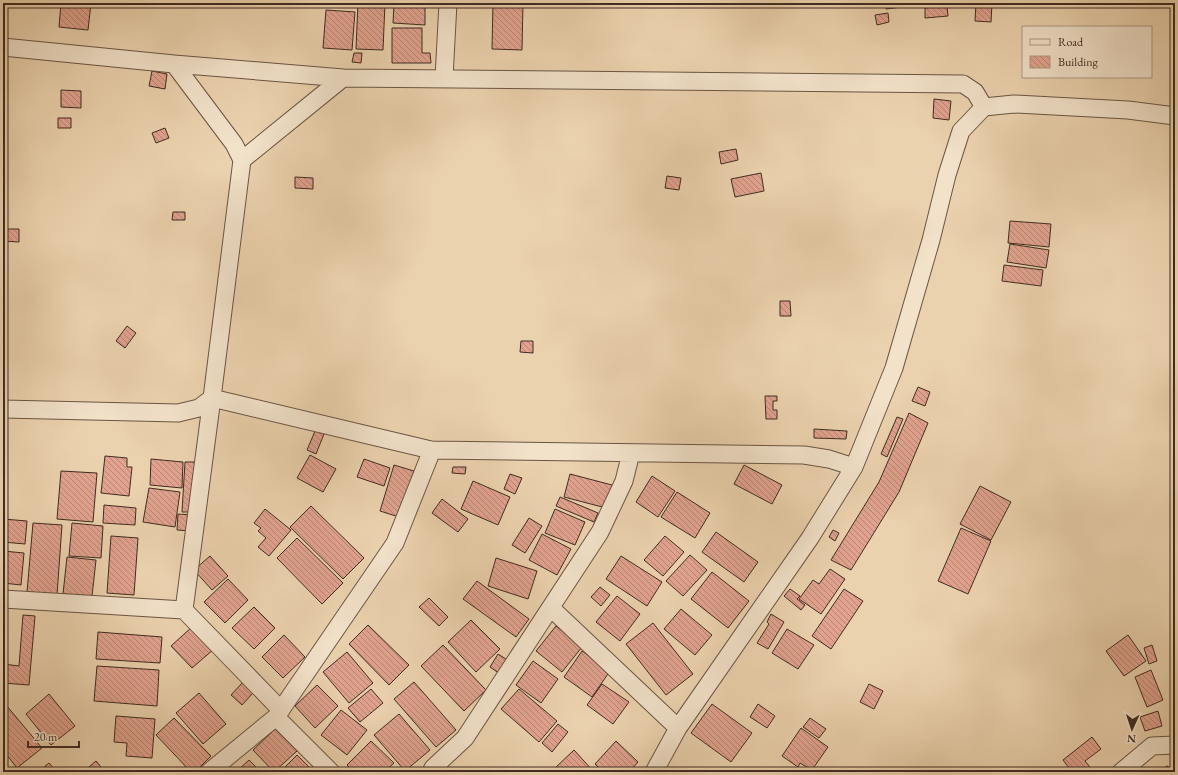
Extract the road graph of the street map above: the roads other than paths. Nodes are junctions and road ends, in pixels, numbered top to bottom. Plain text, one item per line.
1 (448, 3) edge
2 (3, 47) edge
3 (174, 64) junction
4 (343, 78) junction
5 (444, 78) junction
6 (984, 107) junction
7 (1175, 116) edge
8 (242, 160) junction
9 (212, 398) junction
10 (3, 409) edge
11 (432, 450) junction
12 (631, 453) junction
13 (854, 467) junction
14 (3, 599) edge
15 (551, 608) junction
16 (184, 610) junction
17 (278, 714) junction
18 (678, 728) junction
19 (1175, 745) edge
20 (209, 772) edge
21 (332, 772) edge
22 (431, 772) edge
23 (654, 772) edge
24 (1121, 772) edge

1 - 5 street
2 - 3 street
3 - 4 street
3 - 8 street
4 - 5 street
4 - 8 street
5 - 6 street
6 - 7 street
6 - 13 street
8 - 9 street
9 - 10 street
9 - 11 street
9 - 16 street
11 - 12 street
11 - 17 street
12 - 13 street
12 - 15 street
13 - 18 street
14 - 16 street
15 - 18 street
15 - 22 street
16 - 17 street
17 - 20 street
17 - 21 street
18 - 23 street
19 - 24 street

